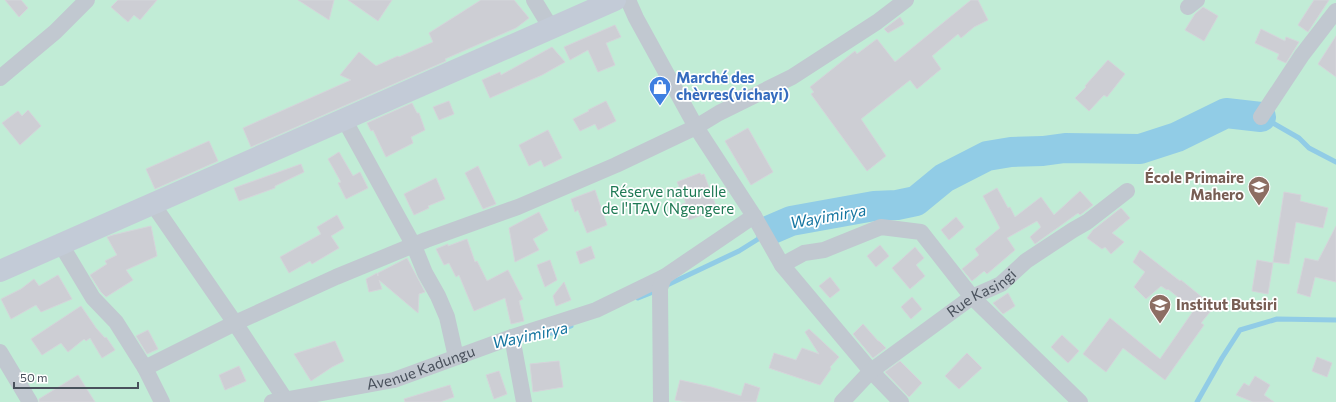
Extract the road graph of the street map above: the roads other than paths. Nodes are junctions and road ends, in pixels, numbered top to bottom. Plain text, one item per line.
1 (87, 0) edge
2 (534, 0) edge
3 (615, 0) edge
4 (628, 0) edge
5 (906, 0) edge
6 (1336, 11) edge
7 (551, 28) junction
8 (0, 78) edge
9 (1261, 117) dead end
10 (344, 119) junction
11 (696, 128) junction
12 (1127, 191) dead end
13 (152, 203) junction
14 (757, 222) junction
15 (60, 243) junction
16 (414, 246) junction
17 (782, 265) junction
18 (0, 271) edge
19 (664, 277) junction
20 (972, 297) junction
21 (235, 323) junction
22 (512, 337) junction
23 (0, 352) edge
24 (456, 357) junction
25 (145, 368) junction
26 (870, 371) junction
27 (282, 401) edge
28 (30, 402) edge
29 (162, 402) edge
30 (524, 402) edge
31 (661, 402) edge
32 (842, 402) edge
33 (902, 402) edge
34 (1080, 402) edge

1 - 8 street
2 - 7 street
3 - 7 street
4 - 11 street
5 - 11 street
6 - 9 street
7 - 10 street
10 - 13 street
10 - 16 street
11 - 14 street
11 - 16 street
12 - 20 street, Rue Kasingi
13 - 15 street
13 - 21 street
14 - 17 street
14 - 19 street, Avenue Kadungu
15 - 18 street
15 - 25 street
16 - 21 street
16 - 24 street
17 - 20 street
17 - 26 street
19 - 22 street, Avenue Kadungu
19 - 31 street
20 - 26 street, Rue Kasingi
20 - 34 street
21 - 25 street
21 - 27 street
22 - 24 street, Avenue Kadungu
22 - 30 street
23 - 28 street
24 - 27 street, Avenue Kadungu
25 - 29 street
26 - 32 street, Rue Kasingi
26 - 33 street

